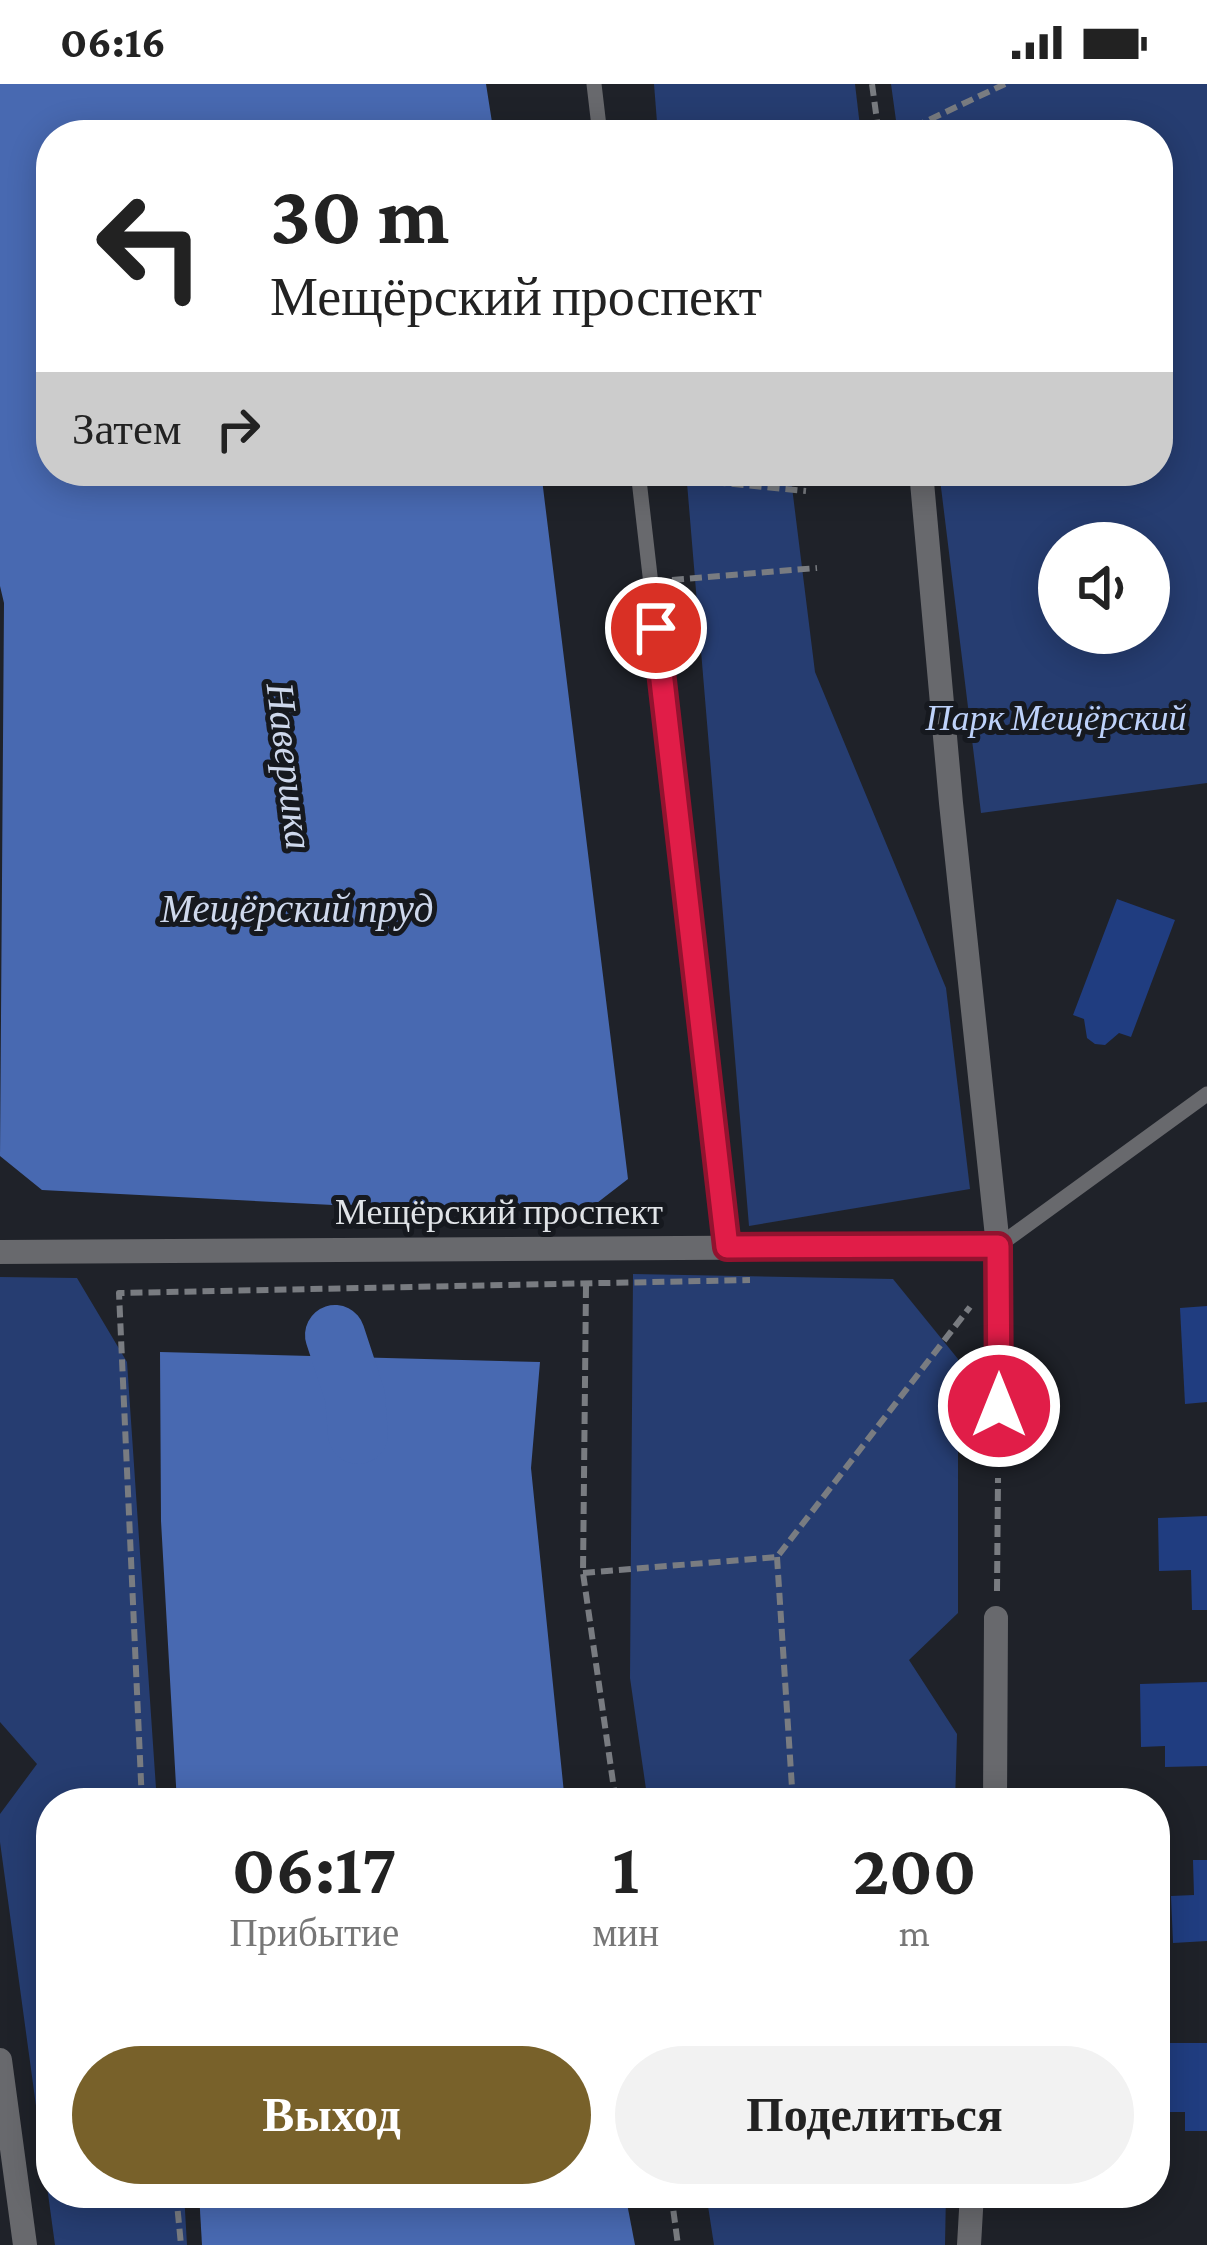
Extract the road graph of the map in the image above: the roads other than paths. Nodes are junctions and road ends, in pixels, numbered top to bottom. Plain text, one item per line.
1 (594, 84) edge
2 (598, 120) edge
3 (640, 486) edge
4 (922, 486) edge
5 (1207, 1094) edge
6 (727, 1247) junction
7 (0, 1252) edge
8 (998, 1258) junction
9 (999, 1451) road end
10 (996, 1618) road end
11 (994, 1788) edge
12 (0, 2060) edge
13 (972, 2208) edge
14 (25, 2245) edge
15 (969, 2245) edge

1 - 2 lane
3 - 6 lane
4 - 8 street
5 - 8 lane
6 - 7 street, Мещёрский проспект
6 - 8 street, Мещёрский проспект
8 - 9 street
10 - 11 street
12 - 14 street
13 - 15 street

